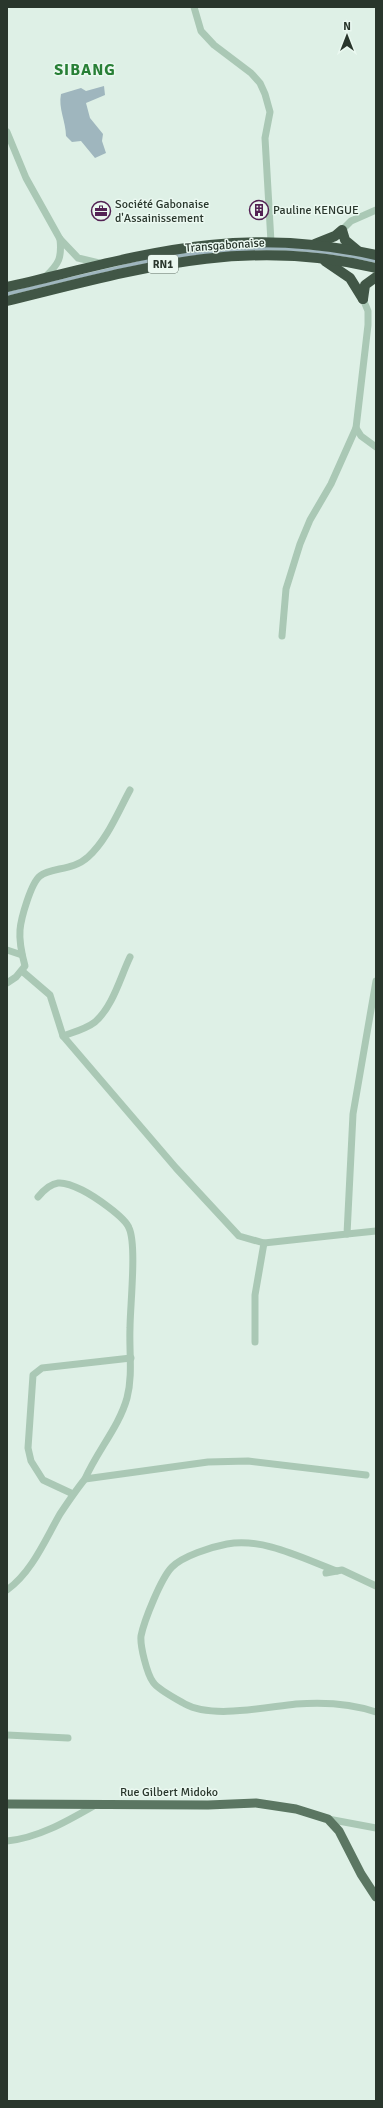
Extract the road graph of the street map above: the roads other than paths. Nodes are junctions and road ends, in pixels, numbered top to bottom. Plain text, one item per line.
1 (194, 7) edge
2 (7, 132) edge
3 (376, 210) edge
4 (342, 230) junction
5 (60, 239) junction
6 (271, 242) junction
7 (313, 244) junction
8 (358, 251) junction
9 (376, 255) edge
10 (322, 259) junction
11 (103, 264) junction
12 (376, 268) edge
13 (376, 277) edge
14 (42, 279) junction
15 (7, 287) edge
16 (363, 299) junction
17 (7, 301) edge
18 (356, 428) junction
19 (376, 447) edge
20 (282, 636) dead end
21 (130, 790) dead end
22 (7, 950) edge
23 (22, 955) junction
24 (130, 957) dead end
25 (22, 971) junction
26 (376, 981) edge
27 (7, 983) edge
28 (63, 1036) junction
29 (38, 1197) dead end
30 (376, 1231) edge
31 (347, 1234) junction
32 (264, 1243) junction
33 (255, 1342) dead end
34 (131, 1358) junction
35 (366, 1475) dead end
36 (85, 1478) junction
37 (73, 1494) junction
38 (337, 1571) junction
39 (326, 1573) dead end
40 (376, 1586) edge
41 (7, 1590) edge
42 (376, 1712) edge
43 (7, 1735) edge
44 (68, 1738) dead end
45 (7, 1804) edge
46 (97, 1804) junction
47 (328, 1819) junction
48 (376, 1828) edge
49 (7, 1841) edge
50 (376, 1897) edge

1 - 6 street
2 - 5 street
3 - 4 street
4 - 7 highway
4 - 8 highway
5 - 11 street
5 - 14 street
6 - 7 highway, Transgabonaise / RN1
6 - 11 highway, Transgabonaise / RN1
7 - 8 highway, RN1
8 - 9 highway, RN1
10 - 12 highway, Transgabonaise / RN1
10 - 16 highway
10 - 17 highway, Transgabonaise / RN1
11 - 14 highway, Transgabonaise / RN1
13 - 16 highway
14 - 15 highway, Transgabonaise / RN1
16 - 18 street
18 - 19 street
18 - 20 street
21 - 23 street
22 - 23 street
23 - 25 street
24 - 28 street
25 - 27 street
25 - 28 street
26 - 31 street
28 - 32 street
29 - 34 street
30 - 31 street
31 - 32 street
32 - 33 street
34 - 36 street
34 - 37 street
35 - 36 street
36 - 37 street
37 - 41 street
38 - 39 street
38 - 40 street
38 - 42 street
43 - 44 street
45 - 46 main road, Rue Gilbert Midoko
46 - 47 main road, Rue Gilbert Midoko
46 - 49 street
47 - 48 street
47 - 50 main road

